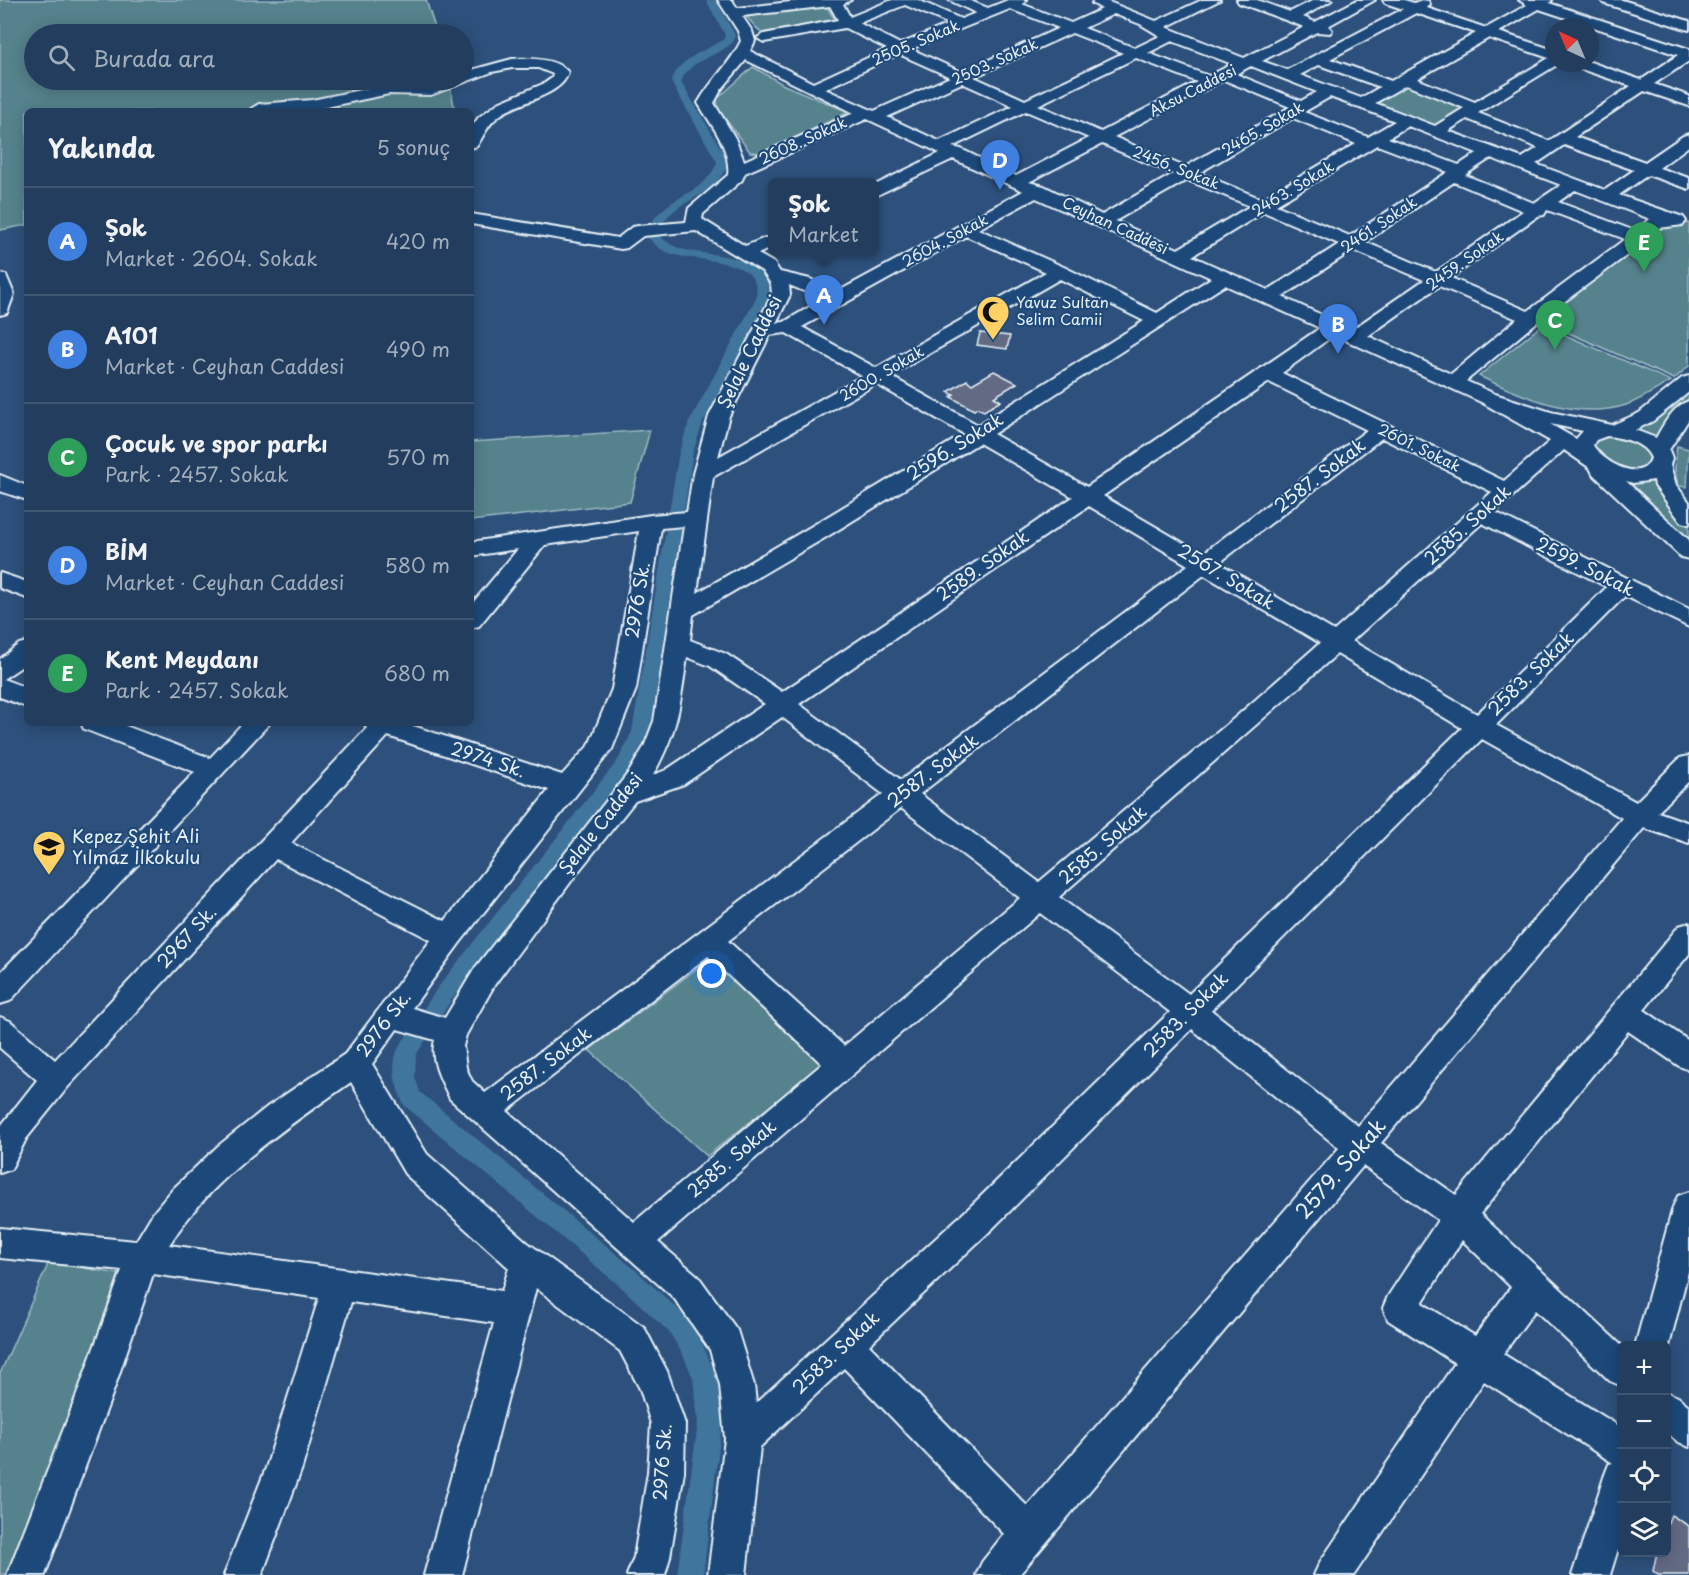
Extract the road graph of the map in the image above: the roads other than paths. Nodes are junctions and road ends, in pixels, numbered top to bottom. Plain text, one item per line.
1 (838, 0) edge
2 (905, 0) edge
3 (956, 0) edge
4 (1092, 0) edge
5 (1213, 0) edge
6 (1244, 0) edge
7 (1325, 0) edge
8 (1368, 0) edge
9 (1390, 0) edge
10 (1430, 0) edge
11 (1608, 0) edge
12 (1536, 1) edge
13 (1014, 2) edge
14 (1140, 4) dead end
15 (729, 6) edge
16 (1414, 9) junction
17 (1639, 9) junction
18 (1119, 10) junction
19 (989, 13) junction
20 (1292, 17) junction
21 (847, 22) junction
22 (961, 24) junction
23 (1689, 26) edge
24 (1155, 27) junction
25 (1317, 27) junction
26 (1071, 28) junction
27 (1610, 28) junction
28 (1486, 32) junction
29 (1599, 34) edge
30 (1171, 36) junction
31 (764, 38) dead end
32 (1352, 41) junction
33 (899, 49) junction
34 (1545, 52) edge
35 (743, 53) junction
36 (1135, 53) junction
37 (1689, 54) edge
38 (1317, 59) junction
39 (1248, 62) junction
40 (1545, 66) edge
41 (1599, 70) edge
42 (474, 73) edge
43 (1288, 75) junction
44 (961, 77) junction
45 (1217, 78) junction
46 (1397, 82) junction
47 (1643, 85) junction
48 (813, 89) junction
49 (384, 90) edge
50 (1329, 91) junction
51 (1689, 101) edge
52 (1362, 104) junction
53 (1024, 105) junction
54 (272, 108) edge
55 (1298, 110) junction
56 (1470, 110) junction
57 (872, 114) junction
58 (1406, 121) junction
59 (1435, 132) junction
60 (474, 136) edge
61 (1102, 138) junction
62 (1689, 139) edge
63 (1372, 141) junction
64 (1558, 143) junction
65 (948, 149) junction
66 (1489, 152) junction
67 (1523, 165) junction
68 (1647, 169) junction
69 (738, 170) junction
70 (1188, 172) junction
71 (1456, 174) junction
72 (1018, 181) junction
73 (1575, 183) junction
74 (1689, 184) edge
75 (879, 189) edge
76 (1038, 190) junction
77 (1607, 196) junction
78 (1267, 206) junction
79 (1542, 207) junction
80 (474, 220) edge
81 (1103, 220) junction
82 (1681, 220) edge
83 (699, 226) junction
84 (966, 230) junction
85 (1637, 238) junction
86 (768, 242) edge
87 (1353, 242) junction
88 (745, 253) junction
89 (1179, 256) junction
90 (1060, 272) junction
91 (776, 276) junction
92 (1225, 277) junction
93 (0, 279) edge
94 (1439, 280) junction
95 (1270, 297) junction
96 (837, 299) junction
97 (0, 309) edge
98 (1530, 318) junction
99 (1157, 320) junction
100 (789, 327) junction
101 (1333, 327) junction
102 (763, 330) junction
103 (1355, 337) junction
104 (1268, 374) junction
105 (876, 377) junction
106 (1453, 382) junction
107 (1689, 382) edge
108 (1488, 398) junction
109 (1689, 407) edge
110 (717, 425) junction
111 (1381, 429) junction
112 (1611, 430) junction
113 (978, 434) junction
114 (1563, 440) junction
115 (756, 445) junction
116 (1659, 458) junction
117 (1590, 459) junction
118 (704, 474) junction
119 (1507, 490) junction
120 (1086, 495) junction
121 (1481, 514) junction
122 (1689, 517) edge
123 (697, 518) junction
124 (651, 522) junction
125 (537, 540) junction
126 (474, 549) edge
127 (1689, 552) edge
128 (1204, 564) junction
129 (0, 580) edge
130 (1622, 586) junction
131 (24, 589) edge
132 (682, 611) junction
133 (474, 616) edge
134 (1689, 619) edge
135 (1335, 642) junction
136 (677, 644) junction
137 (24, 652) edge
138 (0, 672) edge
139 (0, 687) edge
140 (24, 697) edge
141 (782, 704) junction
142 (101, 726) edge
143 (255, 726) edge
144 (380, 726) edge
145 (388, 726) edge
146 (1478, 726) junction
147 (1689, 765) edge
148 (213, 769) junction
149 (567, 786) junction
150 (627, 794) junction
151 (900, 795) junction
152 (1639, 816) junction
153 (1689, 833) edge
154 (272, 845) junction
155 (1041, 898) junction
156 (1689, 933) edge
157 (449, 936) junction
158 (710, 941) junction
159 (0, 992) edge
160 (1190, 1011) junction
161 (1625, 1013) junction
162 (419, 1023) junction
163 (0, 1030) edge
164 (1689, 1057) edge
165 (355, 1063) junction
166 (844, 1065) junction
167 (56, 1079) junction
168 (484, 1111) junction
169 (1360, 1146) junction
170 (0, 1160) edge
171 (1689, 1207) edge
172 (1459, 1216) junction
173 (635, 1241) junction
174 (0, 1243) edge
175 (144, 1257) junction
176 (527, 1261) junction
177 (340, 1284) junction
178 (1532, 1286) junction
179 (513, 1309) junction
180 (1653, 1341) edge
181 (845, 1344) junction
182 (1478, 1358) junction
183 (1617, 1364) edge
184 (1671, 1413) edge
185 (1689, 1429) edge
186 (743, 1438) junction
187 (1617, 1446) edge
188 (1617, 1493) edge
189 (1028, 1533) junction
190 (26, 1575) edge
191 (243, 1575) edge
192 (443, 1575) edge
193 (646, 1575) edge
194 (727, 1575) edge
195 (995, 1575) edge
196 (1333, 1575) edge
197 (1591, 1575) edge

1 - 15 street
1 - 21 street
2 - 21 street
2 - 22 street
3 - 19 street
4 - 18 street
5 - 24 street
6 - 20 street
7 - 20 street
8 - 25 street, Aksu Caddesi
9 - 16 street
10 - 16 street
11 - 17 street
12 - 27 street
12 - 28 street
13 - 19 street, 2505. Sokak
13 - 26 street
14 - 18 street, 2503. Sokak
15 - 35 street
16 - 28 street
16 - 32 street
17 - 23 street
17 - 27 street
18 - 24 street
18 - 26 street, 2503. Sokak
19 - 22 street, 2505. Sokak
20 - 25 street
21 - 31 street
21 - 33 street, 2456. Sokak
22 - 33 street, 2505. Sokak
24 - 30 street
25 - 32 street
25 - 39 street, Aksu Caddesi
26 - 36 street
26 - 44 street, 2503. Sokak
27 - 29 street
27 - 37 street
28 - 34 street
28 - 46 street
30 - 36 street
30 - 39 street
32 - 38 street
33 - 44 street, 2456. Sokak
33 - 48 street, 2505. Sokak
35 - 48 street, Ceyhan Caddesi
35 - 69 street
36 - 45 street
36 - 53 street
37 - 47 street
38 - 43 street
38 - 46 street
39 - 43 street
39 - 45 street, Aksu Caddesi
40 - 56 street
41 - 47 street
42 - 60 street
43 - 50 street
44 - 53 street, 2456. Sokak
44 - 57 street, 2503. Sokak
45 - 55 street
45 - 61 street, Aksu Caddesi
46 - 52 street
46 - 56 street
47 - 51 street
47 - 64 street
48 - 57 street, Ceyhan Caddesi
49 - 54 street
50 - 52 street
50 - 55 street, 2465. Sokak
52 - 58 street
53 - 61 street, 2456. Sokak
53 - 65 street
55 - 63 street
55 - 70 street, 2465. Sokak
56 - 59 street
56 - 64 street
57 - 65 street, Ceyhan Caddesi
57 - 69 street, 2608. Sokak
58 - 59 street
58 - 63 street, 2463. Sokak
59 - 66 street
61 - 70 street, 2456. Sokak
61 - 72 street, Aksu Caddesi
62 - 68 street
63 - 71 street
63 - 78 street, 2463. Sokak
64 - 67 street
64 - 68 street
65 - 72 street, Ceyhan Caddesi
65 - 75 street
66 - 67 street
66 - 71 street, 2461. Sokak
67 - 73 street
68 - 74 street
68 - 77 street
69 - 83 street
70 - 78 street, 2456. Sokak
70 - 81 street, 2465. Sokak
71 - 79 street
71 - 87 street, 2461. Sokak
72 - 76 street, Ceyhan Caddesi
73 - 77 street
73 - 79 street, 2459. Sokak
76 - 81 street, Ceyhan Caddesi
76 - 84 street, 2604. Sokak
77 - 82 street
78 - 87 street, 2456. Sokak
78 - 89 street, 2463. Sokak
79 - 85 street
79 - 94 street, 2459. Sokak
80 - 83 street
81 - 89 street, Ceyhan Caddesi
82 - 85 street
83 - 88 street, Şelale Caddesi
84 - 90 street
84 - 96 street, 2604. Sokak
85 - 98 street
86 - 88 street
87 - 94 street, 2456. Sokak
87 - 95 street, 2461. Sokak
88 - 91 street, Şelale Caddesi
89 - 92 street, Ceyhan Caddesi
90 - 99 street
90 - 105 street, 2600. Sokak
91 - 96 street
91 - 102 street, Şelale Caddesi
92 - 95 street, Ceyhan Caddesi
92 - 99 street, 2596. Sokak
93 - 97 street
94 - 98 street, 2456. Sokak
94 - 103 street, 2459. Sokak
95 - 101 street, Ceyhan Caddesi
96 - 100 street, 2604. Sokak
98 - 106 street
99 - 113 street, 2596. Sokak
100 - 102 street
100 - 105 street, 2567. Sokak
101 - 103 street, Ceyhan Caddesi
101 - 104 street, 2589. Sokak
102 - 110 street, Şelale Caddesi
103 - 106 street, Ceyhan Caddesi
104 - 111 street, 2601. Sokak
104 - 120 street, 2589. Sokak
105 - 113 street, 2567. Sokak
105 - 115 street, 2600. Sokak
106 - 108 street, Ceyhan Caddesi
107 - 112 street
108 - 112 street, Ceyhan Caddesi
108 - 114 street, Ceyhan Caddesi
109 - 116 street
110 - 115 street
110 - 118 street, Şelale Caddesi
111 - 119 street, 2601. Sokak
111 - 128 street, 2587. Sokak
112 - 116 street, Ceyhan Caddesi
112 - 117 street
113 - 120 street, 2567. Sokak
113 - 132 street, 2596. Sokak
114 - 117 street, Ceyhan Caddesi
114 - 119 street, 2585. Sokak
115 - 118 street, 2600. Sokak
116 - 117 street
116 - 122 street
117 - 127 street, Ceyhan Caddesi
118 - 123 street, Şelale Caddesi
119 - 121 street, 2585. Sokak
120 - 128 street, 2567. Sokak
120 - 141 street, 2589. Sokak
121 - 130 street, 2599. Sokak
121 - 135 street, 2585. Sokak
123 - 124 street
123 - 132 street, Şelale Caddesi
124 - 125 street
124 - 149 street, 2976 Sk.
125 - 126 street
125 - 133 street
128 - 135 street, 2567. Sokak
128 - 151 street, 2587. Sokak
129 - 131 street
130 - 134 street, 2599. Sokak
130 - 146 street, 2583. Sokak
132 - 136 street, Şelale Caddesi
135 - 146 street, 2567. Sokak
135 - 155 street, 2585. Sokak
136 - 141 street
136 - 150 street, Şelale Caddesi
137 - 138 street
139 - 140 street
141 - 150 street, 2589. Sokak
141 - 151 street
142 - 148 street
143 - 148 street
144 - 154 street, 2967 Sk.
145 - 149 street, 2974 Sk.
146 - 152 street, 2567. Sokak
146 - 160 street, 2583. Sokak
147 - 152 street, 2579. Sokak
148 - 159 street
149 - 157 street, 2976 Sk.
150 - 162 street, Şelale Caddesi
151 - 155 street
151 - 158 street, 2587. Sokak
152 - 153 street, 2567. Sokak
152 - 169 street, 2579. Sokak
154 - 157 street
154 - 167 street, 2967 Sk.
155 - 160 street
155 - 166 street, 2585. Sokak
156 - 161 street
157 - 162 street, 2976 Sk.
158 - 166 street
158 - 168 street, 2587. Sokak
160 - 169 street
160 - 181 street, 2583. Sokak
161 - 164 street
161 - 172 street
162 - 165 street, 2976 Sk.
162 - 168 street, Şelale Caddesi
163 - 167 street
165 - 175 street
165 - 176 street, 2976 Sk.
166 - 173 street, 2585. Sokak
167 - 170 street, 2967 Sk.
168 - 173 street, Şelale Caddesi
169 - 172 street
169 - 189 street, 2579. Sokak
171 - 180 street
172 - 178 street
172 - 182 street
173 - 186 street, Şelale Caddesi
174 - 175 street
175 - 177 street
175 - 190 street
176 - 179 street
176 - 193 street, 2976 Sk.
177 - 179 street
177 - 191 street
178 - 182 street
178 - 183 street
179 - 192 street
181 - 186 street, 2583. Sokak
181 - 189 street
182 - 187 street
182 - 196 street
184 - 185 street
186 - 194 street, Şelale Caddesi
188 - 197 street
189 - 195 street, 2579. Sokak

